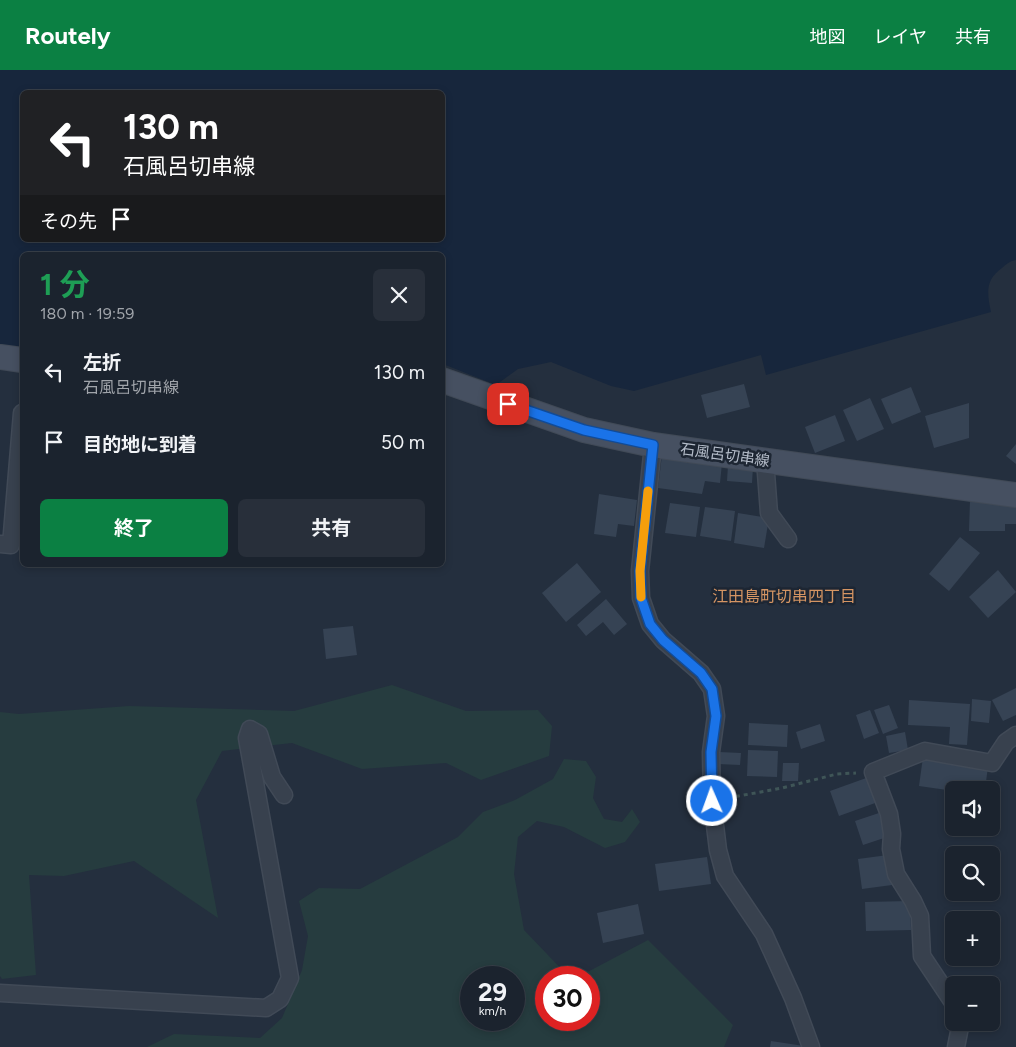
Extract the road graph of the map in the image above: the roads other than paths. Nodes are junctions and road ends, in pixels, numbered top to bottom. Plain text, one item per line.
1 (0, 357) edge
2 (20, 360) edge
3 (445, 381) edge
4 (20, 437) edge
5 (653, 445) junction
6 (764, 460) junction
7 (1016, 495) edge
8 (788, 539) dead end
9 (0, 544) edge
10 (1016, 735) edge
11 (284, 795) dead end
12 (945, 990) edge
13 (0, 994) edge
14 (959, 1031) edge
15 (811, 1047) edge
16 (956, 1047) edge

1 - 2 main road
3 - 5 main road, 石風呂切串線
4 - 9 street
5 - 6 main road, 石風呂切串線
5 - 15 street
6 - 7 main road, 石風呂切串線
6 - 8 street
10 - 12 street
11 - 13 street
14 - 16 street

